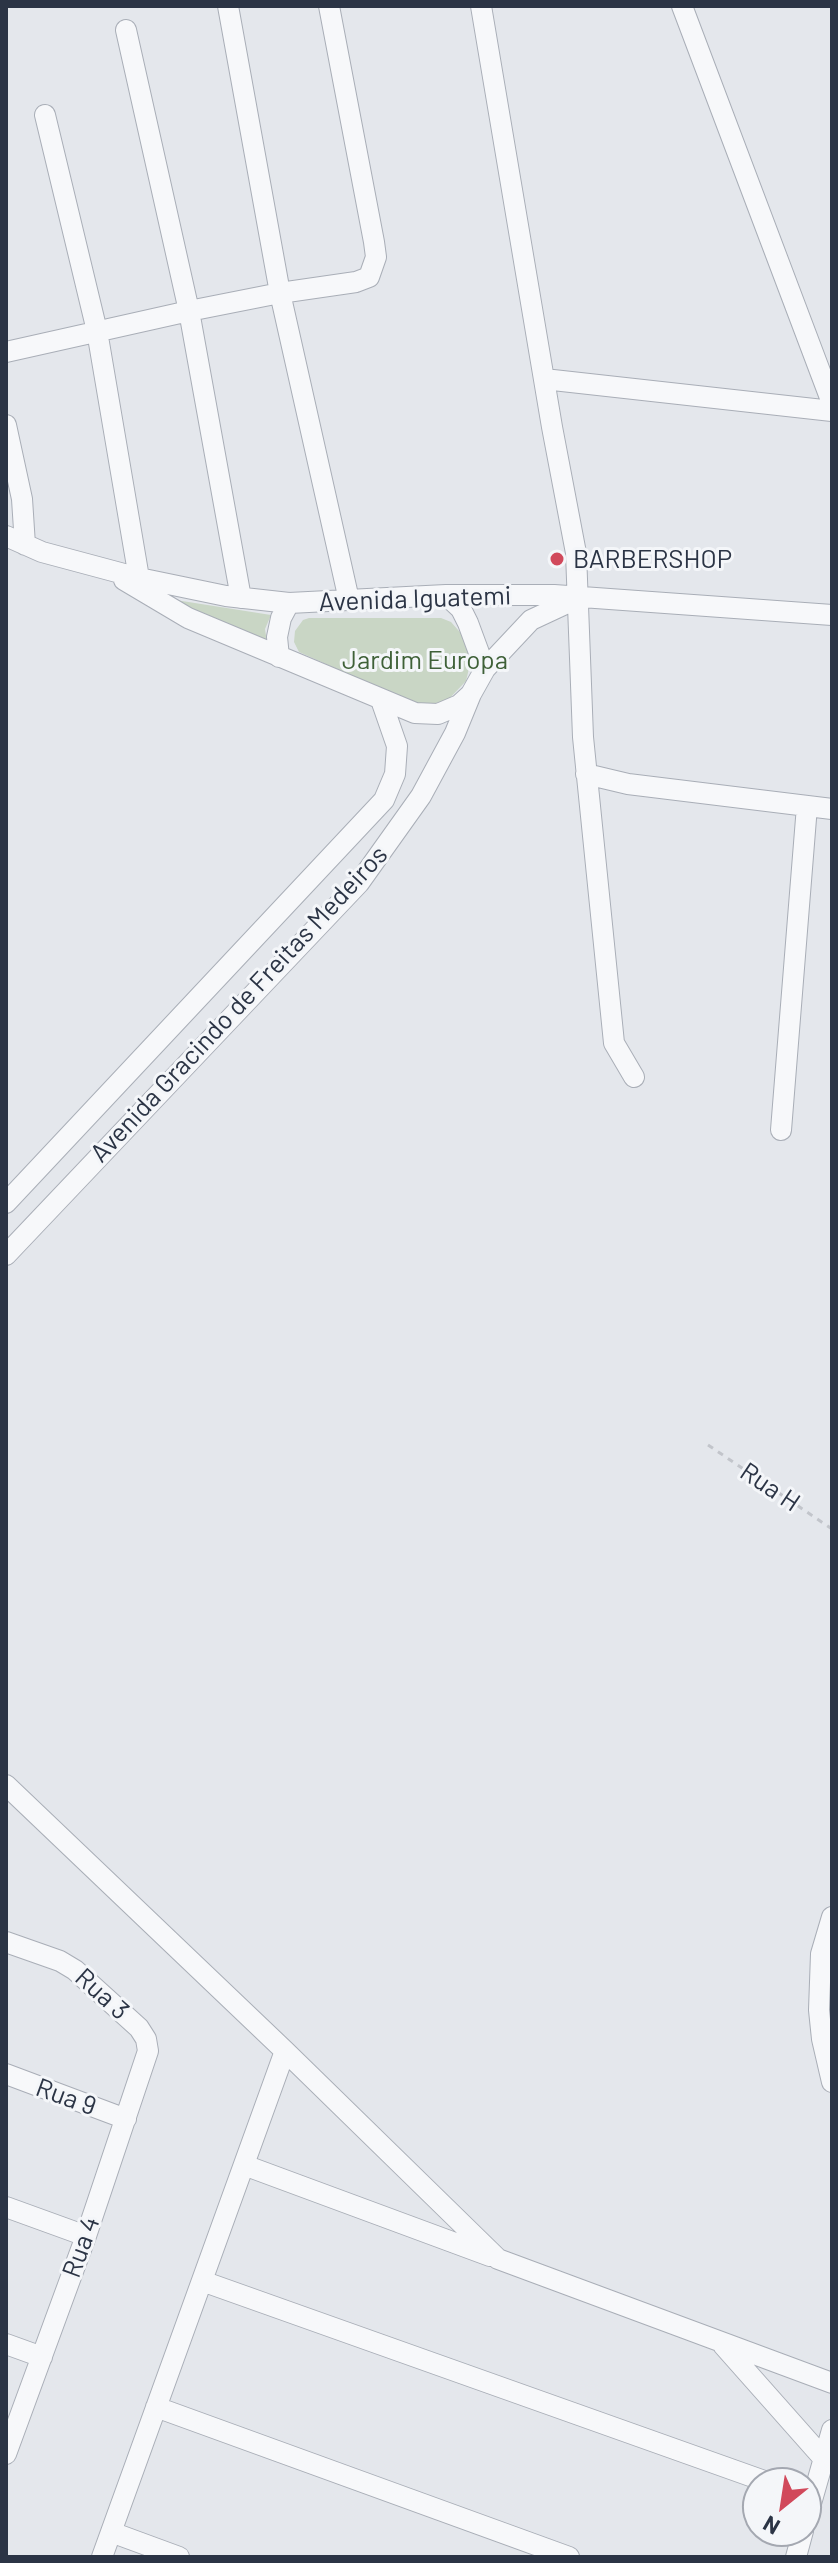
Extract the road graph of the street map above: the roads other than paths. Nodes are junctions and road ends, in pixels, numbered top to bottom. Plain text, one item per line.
1 (228, 6) edge
2 (329, 6) edge
3 (481, 6) edge
4 (682, 6) edge
5 (126, 30) dead end
6 (45, 115) dead end
7 (280, 293) junction
8 (189, 311) junction
9 (97, 331) junction
10 (6, 352) edge
11 (544, 379) junction
12 (832, 403) edge
13 (832, 411) edge
14 (6, 425) edge
15 (15, 540) edge
16 (109, 570) junction
17 (139, 578) junction
18 (446, 595) junction
19 (579, 597) junction
20 (241, 598) junction
21 (349, 600) junction
22 (289, 603) junction
23 (832, 615) edge
24 (279, 657) junction
25 (485, 669) junction
26 (471, 694) junction
27 (381, 700) junction
28 (586, 774) junction
29 (807, 806) junction
30 (832, 809) edge
31 (634, 1077) dead end
32 (781, 1130) dead end
33 (6, 1203) edge
34 (6, 1255) edge
35 (6, 1785) edge
36 (832, 1917) edge
37 (6, 1942) edge
38 (146, 2039) joint
39 (285, 2051) junction
40 (6, 2074) edge
41 (832, 2082) edge
42 (126, 2119) junction
43 (244, 2165) junction
44 (6, 2207) edge
45 (86, 2236) junction
46 (498, 2259) junction
47 (202, 2281) junction
48 (721, 2342) junction
49 (6, 2344) edge
50 (42, 2357) junction
51 (832, 2383) edge
52 (156, 2407) junction
53 (832, 2430) edge
54 (6, 2454) edge
55 (824, 2459) junction
56 (821, 2467) edge
57 (742, 2473) edge
58 (111, 2532) junction
59 (102, 2557) edge
60 (179, 2557) edge
61 (569, 2557) edge

1 - 7 street
2 - 7 street
3 - 11 street
4 - 12 street
5 - 8 street
6 - 9 street
7 - 8 street
7 - 21 street
8 - 9 street
8 - 20 street
9 - 10 street
9 - 17 street
11 - 13 street
11 - 19 street
14 - 15 street
15 - 16 street, Avenida Iguatemi
16 - 17 street, Avenida Iguatemi
16 - 24 street
17 - 20 street, Avenida Iguatemi
18 - 19 street, Avenida Iguatemi
18 - 21 street, Avenida Iguatemi
18 - 25 street
19 - 23 street, Avenida Iguatemi
19 - 25 street, Avenida Gracindo de Freitas Medeiros
19 - 28 street
20 - 22 street, Avenida Iguatemi
21 - 22 street, Avenida Iguatemi
22 - 24 street
24 - 27 street
25 - 26 street, Avenida Gracindo de Freitas Medeiros
26 - 27 street
26 - 34 street, Avenida Gracindo de Freitas Medeiros
27 - 33 street, Avenida Gracindo de Freitas Medeiros
28 - 29 street
28 - 31 street
29 - 30 street
29 - 32 street
35 - 39 street
36 - 41 street
37 - 38 street, Rua 3
38 - 42 street, Rua 4
39 - 43 street
39 - 46 street
40 - 42 street, Rua 9
42 - 45 street, Rua 4
43 - 46 street
43 - 47 street
44 - 45 street
45 - 50 street, Rua 4
46 - 48 street
47 - 52 street
47 - 57 street
48 - 51 street
48 - 55 street
49 - 50 street
50 - 54 street, Rua 4
52 - 58 street
52 - 61 street
53 - 55 street
55 - 56 street
58 - 59 street
58 - 60 street

